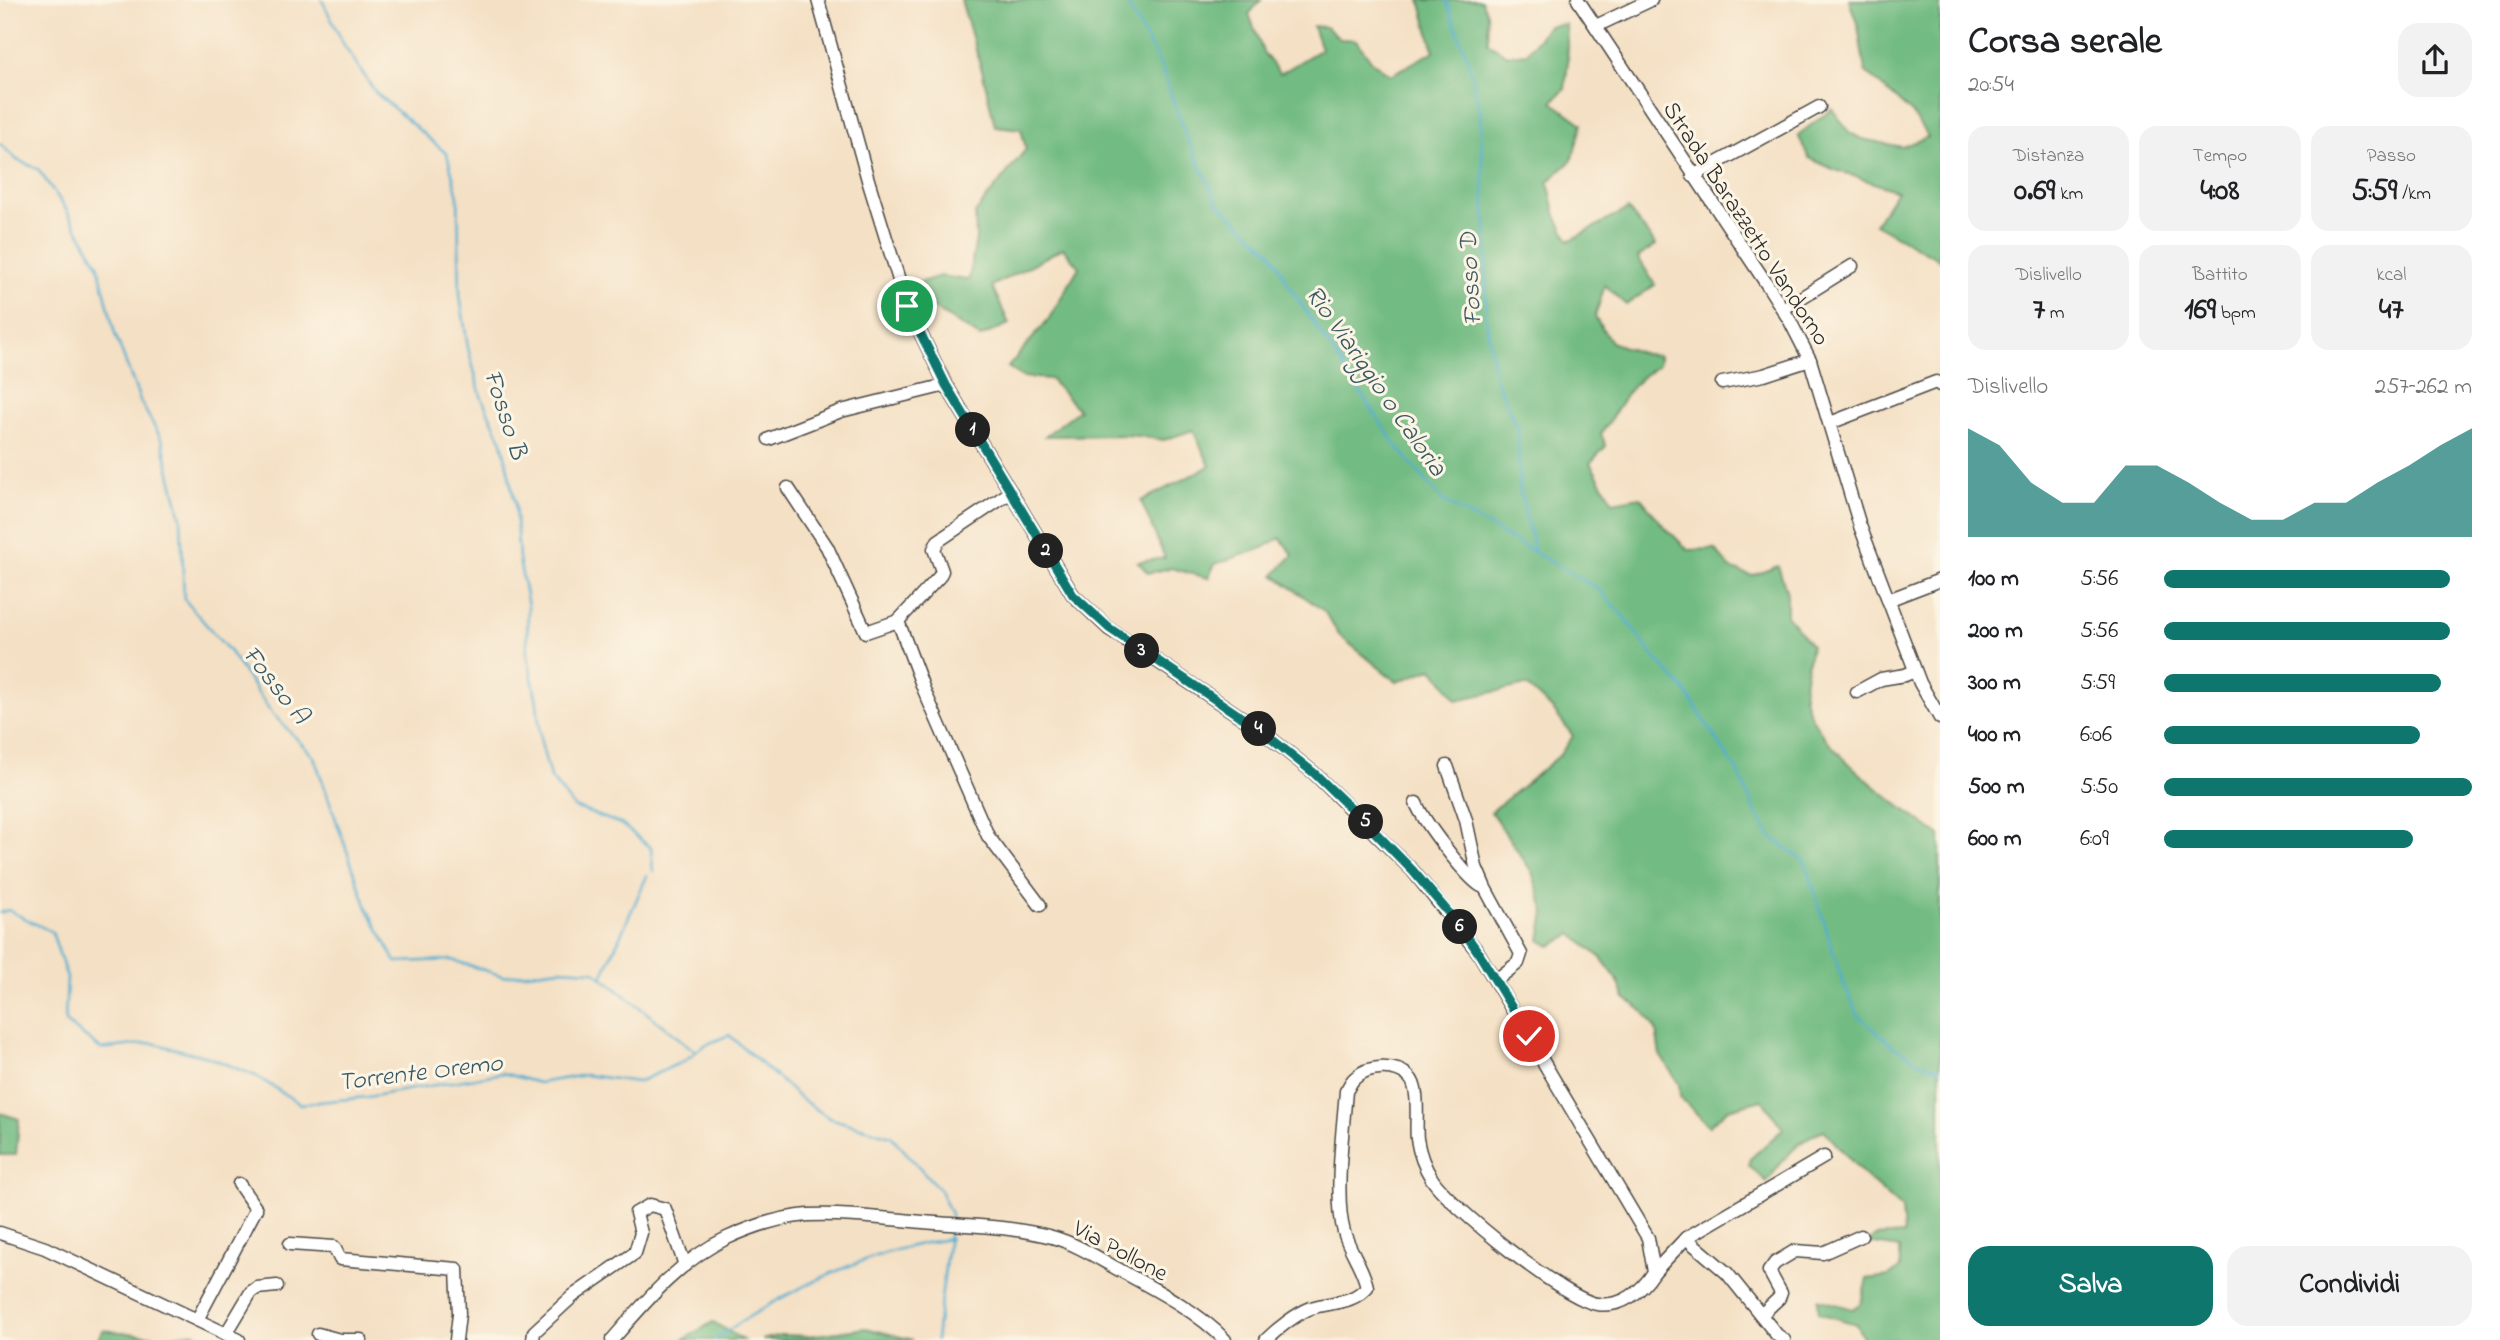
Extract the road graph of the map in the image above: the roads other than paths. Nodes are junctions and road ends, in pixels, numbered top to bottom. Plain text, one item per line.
1 (818, 0) edge
2 (1578, 0) edge
3 (1651, 0) edge
4 (1596, 26) junction
5 (1819, 107) dead end
6 (1693, 176) junction
7 (1852, 266) dead end
8 (1783, 309) junction
9 (1810, 360) junction
10 (1722, 383) dead end
11 (946, 385) junction
12 (1940, 386) edge
13 (1830, 423) junction
14 (769, 439) dead end
15 (788, 488) dead end
16 (1011, 492) junction
17 (1940, 580) edge
18 (1888, 600) junction
19 (898, 621) junction
20 (1915, 671) junction
21 (1857, 692) dead end
22 (1940, 718) edge
23 (1447, 766) dead end
24 (1416, 803) dead end
25 (1485, 888) junction
26 (1040, 905) dead end
27 (1496, 980) junction
28 (1825, 1157) dead end
29 (239, 1184) dead end
30 (0, 1233) edge
31 (1861, 1236) dead end
32 (1686, 1238) junction
33 (290, 1244) dead end
34 (685, 1265) junction
35 (1654, 1272) junction
36 (277, 1286) dead end
37 (1761, 1315) junction
38 (197, 1320) junction
39 (226, 1334) junction
40 (318, 1334) dead end
41 (239, 1340) edge
42 (361, 1340) edge
43 (456, 1340) edge
44 (533, 1340) edge
45 (612, 1340) edge
46 (1225, 1340) edge
47 (1266, 1340) edge
48 (1784, 1340) edge

1 - 11 street
2 - 4 street, Strada Barazzetto Vandorno
3 - 4 street
4 - 6 street, Strada Barazzetto Vandorno
5 - 6 street
6 - 8 street, Strada Barazzetto Vandorno
7 - 8 street
8 - 9 street, Strada Barazzetto Vandorno
9 - 10 street
9 - 13 street, Strada Barazzetto Vandorno
11 - 14 street
11 - 16 street
12 - 13 street
13 - 18 street, Strada Barazzetto Vandorno
15 - 19 street
16 - 19 street
16 - 27 street
17 - 18 street
18 - 20 street, Strada Barazzetto Vandorno
19 - 26 street
20 - 21 street
20 - 22 street, Strada Barazzetto Vandorno
23 - 25 street
24 - 25 street
25 - 27 street
27 - 35 street
28 - 32 street
29 - 38 street
30 - 38 street
31 - 37 street
32 - 35 street
32 - 37 street
33 - 43 street
34 - 44 street
34 - 45 street, Via Pollone
34 - 46 street, Via Pollone
35 - 47 street
36 - 39 street
37 - 48 street
38 - 39 street
39 - 41 street
40 - 42 street

